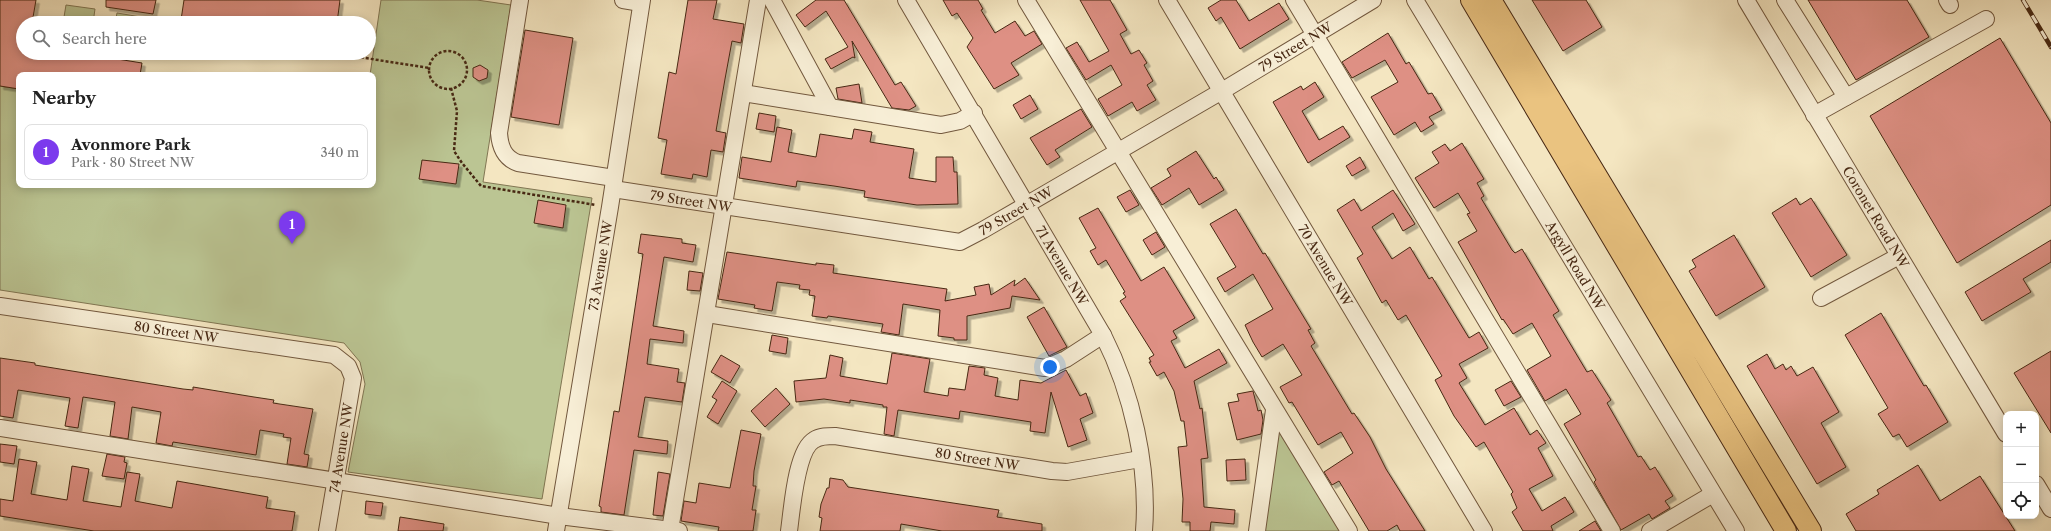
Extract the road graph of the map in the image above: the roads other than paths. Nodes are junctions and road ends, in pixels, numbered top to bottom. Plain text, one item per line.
1 (520, 0) edge
2 (623, 0) edge
3 (758, 0) edge
4 (772, 0) edge
5 (906, 0) edge
6 (1026, 0) edge
7 (1167, 0) edge
8 (1294, 0) edge
9 (1373, 0) edge
10 (1415, 0) edge
11 (1471, 0) edge
12 (1491, 0) edge
13 (1746, 0) edge
14 (1785, 0) edge
15 (641, 2) edge
16 (1986, 19) dead end
17 (1315, 35) junction
18 (1222, 91) junction
19 (743, 93) junction
20 (1846, 97) junction
21 (830, 107) junction
22 (974, 113) junction
23 (1814, 115) junction
24 (1119, 152) junction
25 (614, 184) junction
26 (1027, 205) junction
27 (724, 207) junction
28 (1899, 256) junction
29 (1821, 298) dead end
30 (0, 306) edge
31 (707, 314) junction
32 (1104, 335) junction
33 (348, 366) joint
34 (1274, 410) junction
35 (0, 428) edge
36 (2003, 429) edge
37 (1140, 459) junction
38 (335, 480) junction
39 (2039, 489) edge
40 (1713, 494) junction
41 (2051, 509) edge
42 (557, 523) edge
43 (675, 530) edge
44 (327, 531) edge
45 (789, 531) edge
46 (1144, 531) edge
47 (1257, 531) edge
48 (1349, 531) edge
49 (1484, 531) edge
50 (1612, 531) edge
51 (1650, 531) edge
52 (1736, 531) edge
53 (1786, 531) edge
54 (1811, 531) edge

1 - 25 street, 79 Street NW
2 - 15 street
3 - 19 street
4 - 21 street
5 - 22 street, 71 Avenue NW
6 - 24 street
7 - 18 street, 70 Avenue NW
8 - 17 street
9 - 17 street, 79 Street NW
10 - 40 street, Argyll Road NW
11 - 53 main road
12 - 54 main road
13 - 23 street, Coronet Road NW
14 - 20 street
15 - 25 street, 73 Avenue NW
16 - 20 street
17 - 18 street, 79 Street NW
17 - 50 street
18 - 24 street, 79 Street NW
18 - 49 street, 70 Avenue NW
19 - 21 street
19 - 27 street
20 - 23 street
21 - 22 street
22 - 26 street, 71 Avenue NW
23 - 28 street, Coronet Road NW
24 - 26 street, 79 Street NW
24 - 34 street
25 - 27 street, 79 Street NW
25 - 42 street, 73 Avenue NW
26 - 27 street, 79 Street NW
26 - 32 street, 71 Avenue NW
27 - 31 street
28 - 29 street
28 - 36 street, Coronet Road NW
30 - 33 street, 80 Street NW
31 - 32 street
31 - 43 street
32 - 37 street, 71 Avenue NW
33 - 38 street, 74 Avenue NW
34 - 47 street
34 - 48 street
35 - 38 street
37 - 45 street, 80 Street NW
37 - 46 street, 71 Avenue NW
38 - 42 street
38 - 44 street, 74 Avenue NW
39 - 41 street
40 - 51 street
40 - 52 street, Argyll Road NW
42 - 43 street

